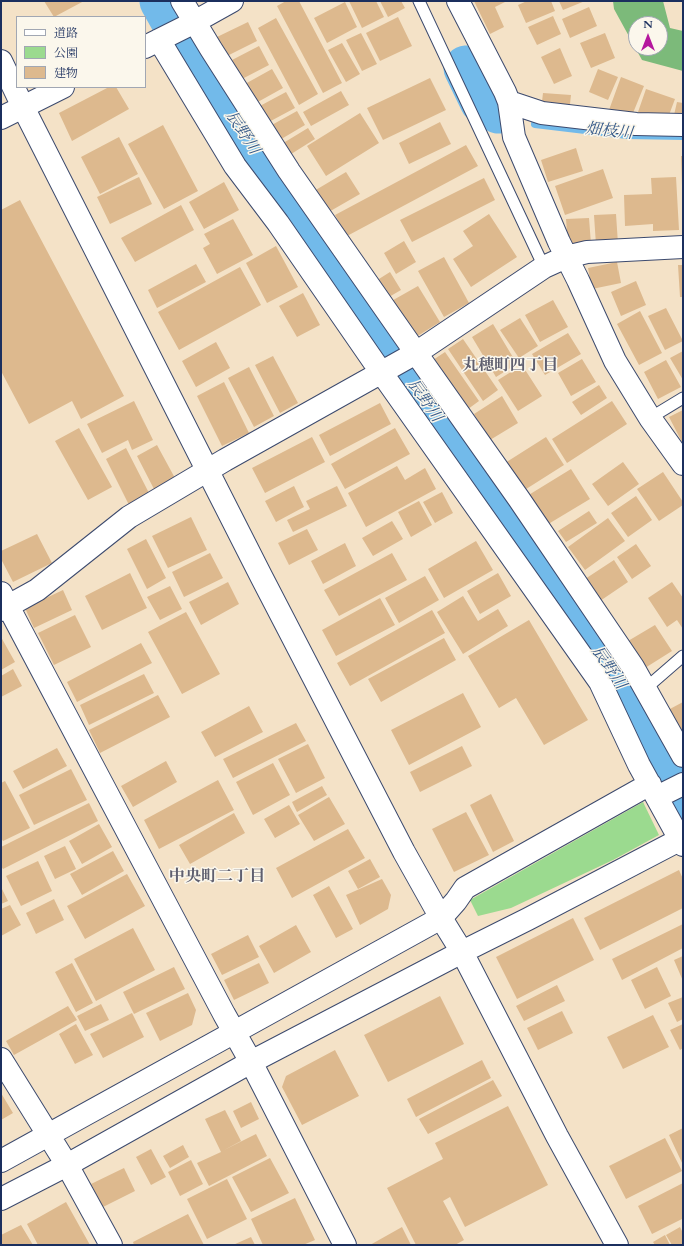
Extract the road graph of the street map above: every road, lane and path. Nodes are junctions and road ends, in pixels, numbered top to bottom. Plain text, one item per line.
1 (182, 1) edge
2 (232, 1) edge
3 (419, 1) edge
4 (458, 1) edge
5 (192, 23) junction
6 (156, 41) edge
7 (1, 61) edge
8 (61, 88) edge
9 (509, 102) junction
10 (23, 107) junction
11 (1, 118) edge
12 (683, 125) edge
13 (683, 247) edge
14 (566, 257) junction
15 (544, 267) junction
16 (416, 353) junction
17 (386, 370) junction
18 (683, 398) edge
19 (650, 418) junction
20 (683, 464) edge
21 (207, 470) junction
22 (3, 603) edge
23 (683, 656) edge
24 (645, 689) junction
25 (683, 756) edge
26 (664, 790) edge
27 (682, 841) edge
28 (441, 918) junction
29 (462, 952) junction
30 (234, 1032) junction
31 (1, 1058) edge
32 (251, 1062) junction
33 (49, 1135) junction
34 (1, 1161) edge
35 (66, 1166) junction
36 (1, 1199) edge
37 (111, 1245) edge
38 (345, 1245) edge
39 (617, 1245) edge

1 - 5 street
2 - 5 street
3 - 15 lane
4 - 9 street
5 - 6 street
5 - 16 street
6 - 17 street
7 - 10 street
8 - 10 street
9 - 12 street
9 - 14 street
10 - 11 street
10 - 21 street
13 - 14 street
14 - 15 street
14 - 19 street
15 - 16 street
16 - 17 street
16 - 24 street
17 - 21 street
17 - 26 street
18 - 19 lane
19 - 20 street
21 - 22 street
21 - 28 street
22 - 30 street
23 - 24 lane
24 - 25 street
26 - 27 street
26 - 28 street
27 - 29 street
28 - 29 street
28 - 30 street
29 - 32 street
29 - 39 street
30 - 32 street
30 - 33 street
31 - 33 street
32 - 35 street
32 - 38 street
33 - 34 street
33 - 35 street
35 - 36 street
35 - 37 street

